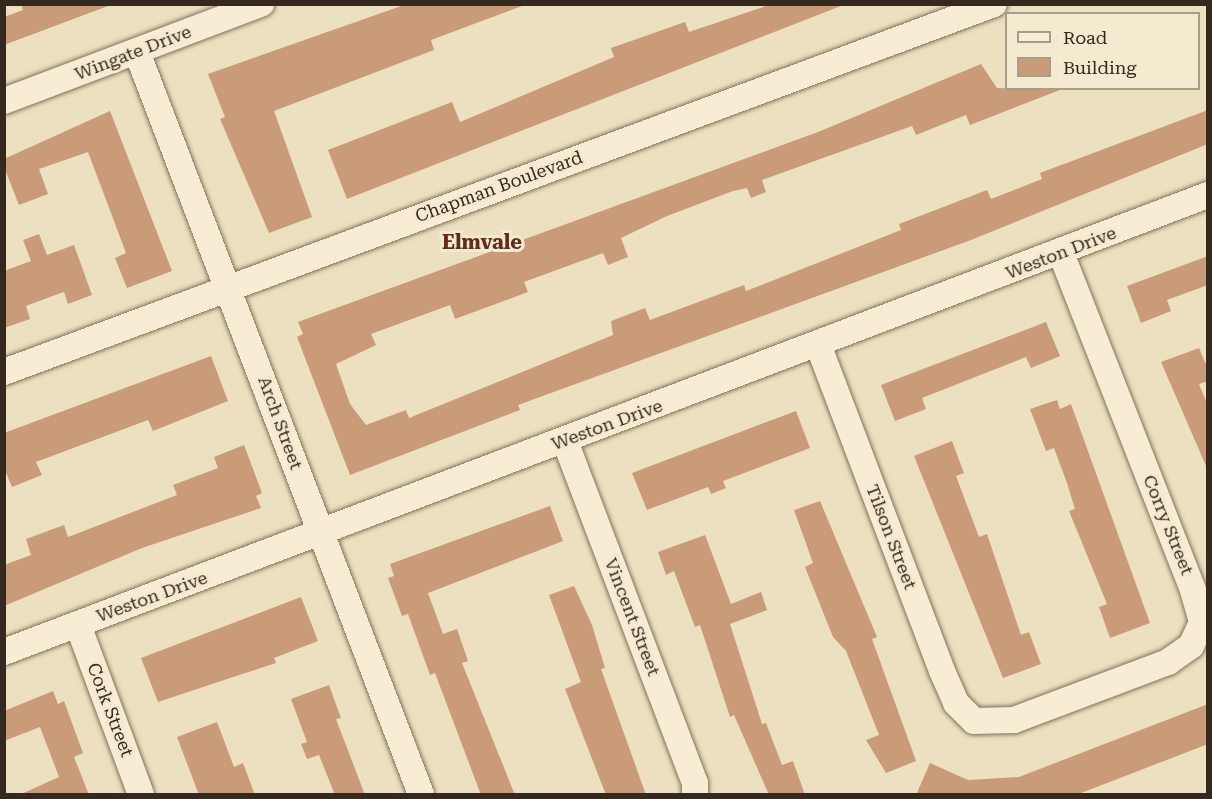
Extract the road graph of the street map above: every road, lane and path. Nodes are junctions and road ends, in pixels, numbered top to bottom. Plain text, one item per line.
1 (261, 4) edge
2 (994, 4) edge
3 (137, 51) junction
4 (4, 101) edge
5 (1208, 195) edge
6 (1061, 254) junction
7 (230, 286) junction
8 (819, 347) junction
9 (4, 372) edge
10 (565, 441) junction
11 (321, 534) junction
12 (78, 625) junction
13 (4, 652) edge
14 (974, 721) joint
15 (141, 795) edge
16 (421, 795) edge
17 (695, 795) edge

1 - 3 street, Wingate Drive
2 - 7 street, Chapman Boulevard
3 - 4 street, Wingate Drive
3 - 7 street, Arch Street
5 - 6 street, Weston Drive
6 - 8 street, Weston Drive
6 - 14 street, Corry Street
7 - 9 street, Chapman Boulevard
7 - 11 street, Arch Street
8 - 10 street, Weston Drive
8 - 14 street, Tilson Street
10 - 11 street, Weston Drive
10 - 17 street, Vincent Street
11 - 12 street, Weston Drive
11 - 16 street, Arch Street
12 - 13 street, Weston Drive
12 - 15 street, Cork Street

